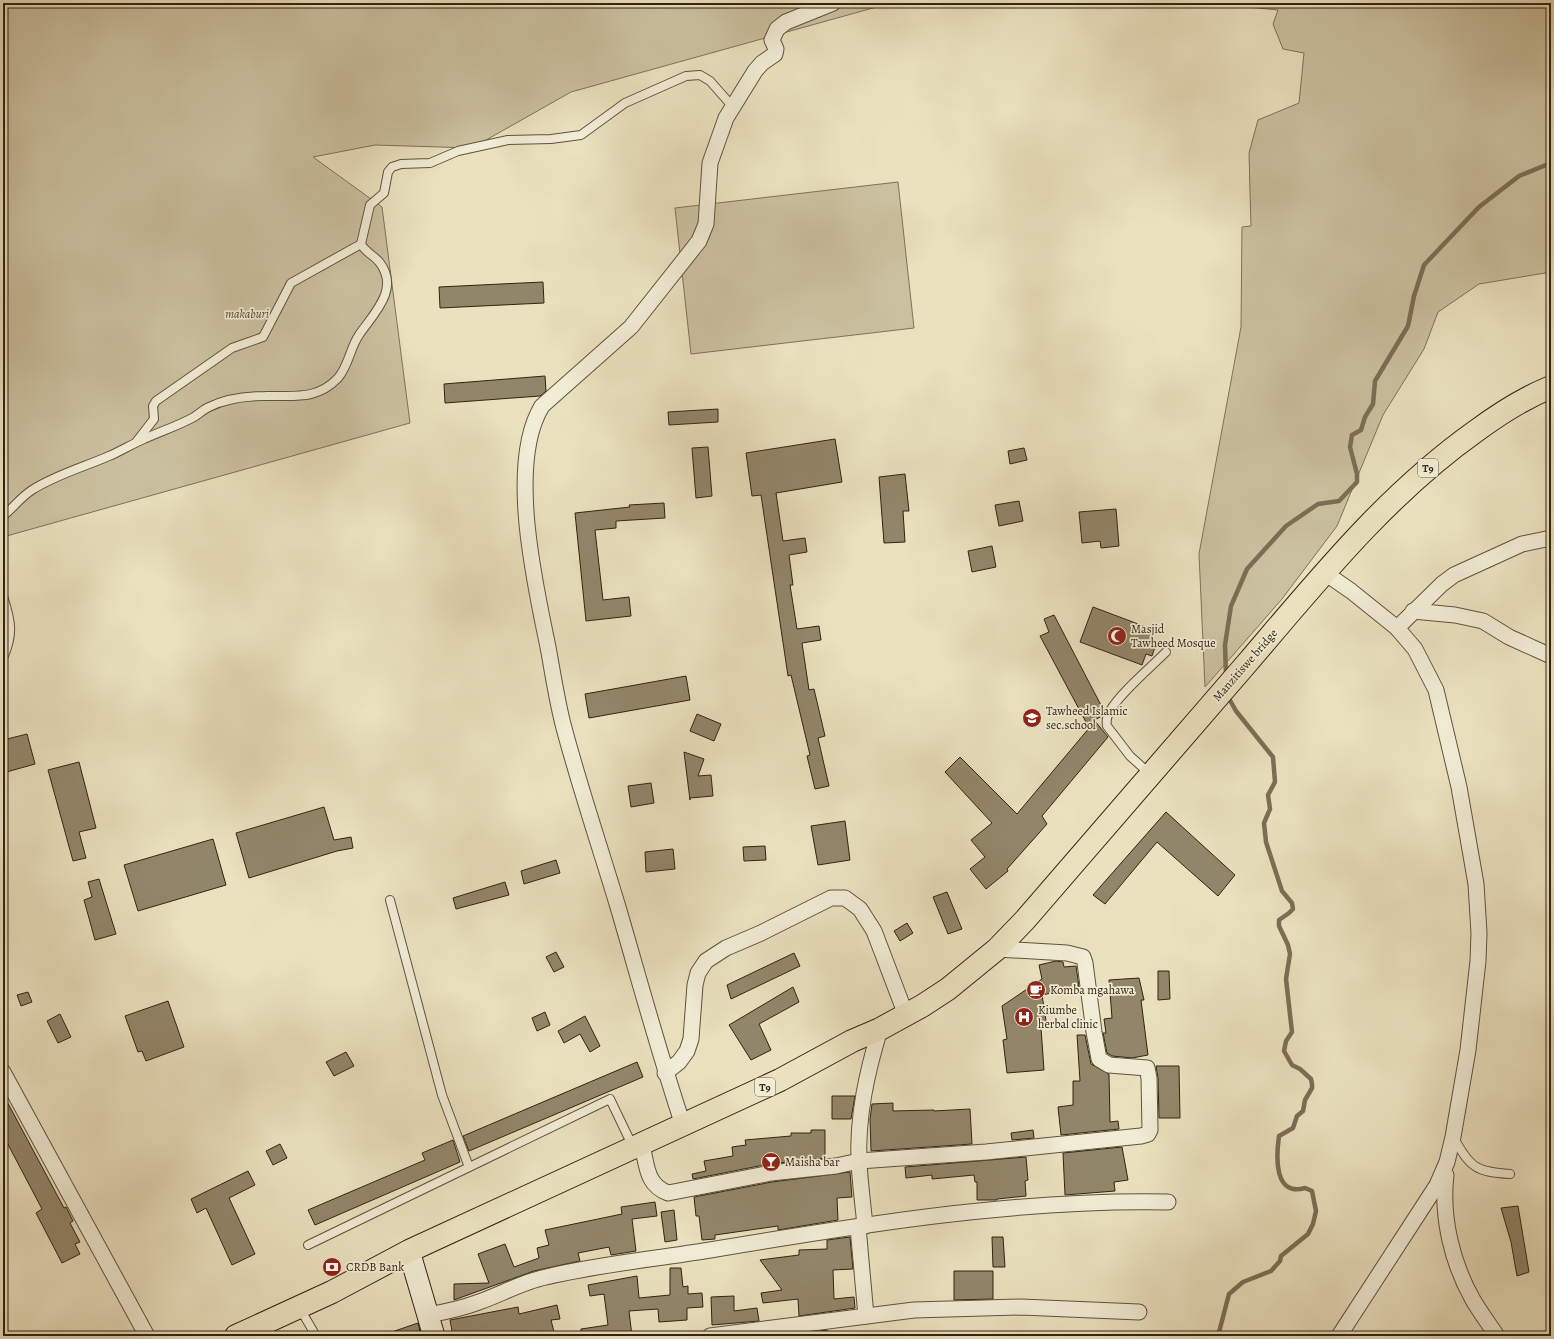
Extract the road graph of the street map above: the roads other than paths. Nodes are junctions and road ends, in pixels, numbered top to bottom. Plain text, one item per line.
1 (832, 3) edge
2 (732, 107) junction
3 (361, 244) junction
4 (1551, 387) edge
5 (135, 443) junction
6 (3, 516) edge
7 (1551, 538) edge
8 (1325, 573) junction
9 (3, 596) edge
10 (1413, 611) junction
11 (1397, 628) junction
12 (1166, 652) dead end
13 (1551, 656) edge
14 (3, 658) edge
15 (1151, 775) junction
16 (390, 900) dead end
17 (997, 949) junction
18 (906, 1015) junction
19 (880, 1029) junction
20 (3, 1072) edge
21 (665, 1073) junction
22 (683, 1125) junction
23 (1453, 1137) junction
24 (638, 1147) junction
25 (859, 1162) junction
26 (1447, 1162) junction
27 (469, 1167) junction
28 (1510, 1174) dead end
29 (1168, 1202) dead end
30 (862, 1226) junction
31 (308, 1245) dead end
32 (409, 1251) junction
33 (299, 1307) junction
34 (1139, 1312) dead end
35 (428, 1315) junction
36 (866, 1316) junction
37 (147, 1336) edge
38 (236, 1336) edge
39 (316, 1336) edge
40 (434, 1336) edge
41 (710, 1336) edge
42 (1339, 1336) edge
43 (1497, 1336) edge

1 - 2 street
2 - 3 lane
2 - 21 street
3 - 5 lane
3 - 5 lane
4 - 8 highway, T9
5 - 6 lane
7 - 10 street
8 - 11 street
8 - 15 highway, Manzitiswe bridge / T9
9 - 14 lane
10 - 11 street
10 - 13 street
11 - 23 street
12 - 15 lane
15 - 17 highway, T9
16 - 27 lane
17 - 18 highway, T9
17 - 25 street
18 - 19 highway, T9
18 - 21 street
19 - 22 highway, T9
19 - 25 street
20 - 37 street
21 - 22 street
22 - 24 highway, T9
23 - 26 street
23 - 28 lane
24 - 25 street
24 - 27 lane
24 - 32 highway, T9
25 - 30 street
26 - 42 street
26 - 43 street
27 - 31 lane
29 - 30 street
30 - 35 street
30 - 36 street
32 - 33 highway, T9
32 - 35 street
33 - 38 highway, T9
33 - 39 lane
34 - 36 street
35 - 40 street
36 - 41 street

